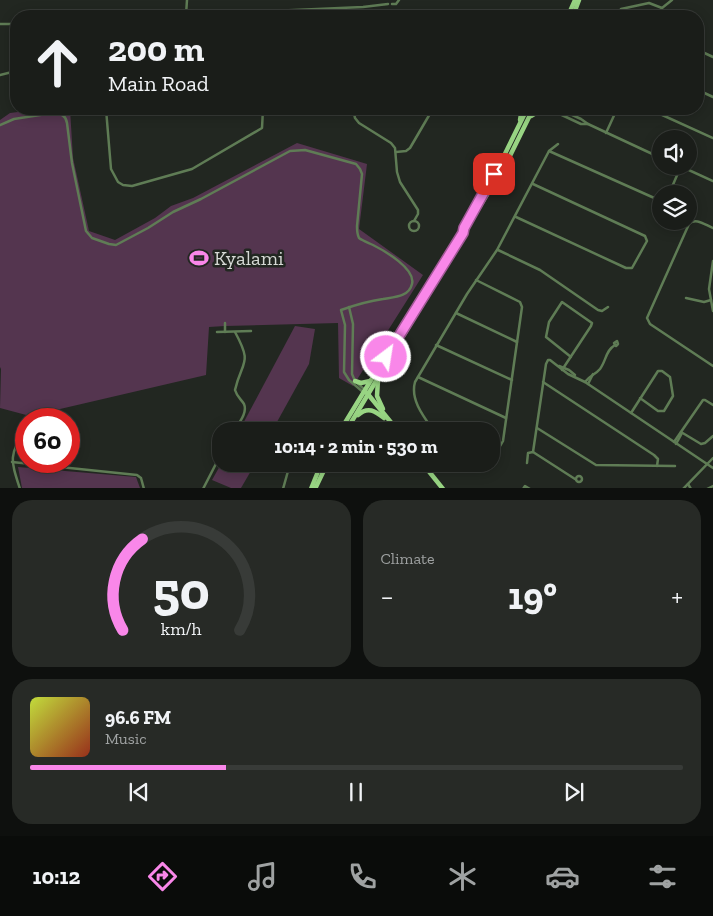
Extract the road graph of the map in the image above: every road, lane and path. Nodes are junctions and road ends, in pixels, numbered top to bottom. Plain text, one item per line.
1 (399, 0) edge
2 (672, 0) edge
3 (662, 8) joint
4 (297, 10) edge
5 (620, 10) edge
6 (40, 115) edge
7 (62, 115) edge
8 (106, 115) edge
9 (263, 115) edge
10 (354, 115) edge
11 (427, 115) edge
12 (520, 115) edge
13 (524, 115) edge
14 (530, 115) edge
15 (534, 115) edge
16 (562, 115) edge
17 (570, 115) edge
18 (615, 115) edge
19 (662, 115) edge
20 (528, 119) junction
21 (588, 124) junction
22 (0, 125) edge
23 (517, 128) junction
24 (606, 133) junction
25 (713, 138) edge
26 (558, 144) dead end
27 (549, 151) junction
28 (396, 152) junction
29 (652, 154) edge
30 (697, 174) edge
31 (713, 181) edge
32 (533, 184) junction
33 (652, 197) edge
34 (516, 217) junction
35 (414, 221) junction
36 (713, 228) edge
37 (463, 233) junction
38 (497, 250) junction
39 (713, 261) edge
40 (476, 280) junction
41 (429, 289) junction
42 (686, 298) dead end
43 (711, 300) junction
44 (348, 307) junction
45 (608, 307) dead end
46 (713, 311) edge
47 (456, 313) junction
48 (225, 323) dead end
49 (251, 331) dead end
50 (217, 332) dead end
51 (225, 332) junction
52 (235, 332) junction
53 (517, 342) junction
54 (436, 345) junction
55 (615, 345) dead end
56 (571, 357) junction
57 (713, 366) edge
58 (564, 369) junction
59 (418, 377) junction
60 (378, 379) junction
61 (512, 380) junction
62 (355, 381) junction
63 (370, 381) junction
64 (543, 382) junction
65 (587, 383) junction
66 (366, 393) junction
67 (640, 398) junction
68 (713, 404) edge
69 (631, 413) junction
70 (354, 418) junction
71 (385, 418) junction
72 (506, 418) junction
73 (239, 422) edge
74 (346, 422) edge
75 (352, 422) edge
76 (389, 422) edge
77 (429, 422) edge
78 (537, 428) junction
79 (682, 431) junction
80 (713, 436) edge
81 (675, 443) junction
82 (500, 446) edge
83 (15, 448) edge
84 (533, 452) junction
85 (713, 458) edge
86 (12, 462) junction
87 (528, 462) dead end
88 (707, 464) junction
89 (657, 466) junction
90 (675, 466) dead end
91 (713, 468) edge
92 (212, 471) edge
93 (288, 472) edge
94 (318, 472) edge
95 (323, 472) edge
96 (430, 472) edge
97 (576, 479) dead end
98 (688, 484) junction
99 (713, 486) edge
100 (20, 488) edge
101 (144, 488) edge
102 (203, 488) edge
103 (283, 488) edge
104 (311, 488) edge
105 (315, 488) edge
106 (443, 488) edge
107 (523, 488) edge
108 (530, 488) edge
109 (684, 488) edge
110 (691, 488) edge
111 (707, 488) edge

1 - 4 street
2 - 3 street
3 - 5 street
6 - 22 street
7 - 44 street
8 - 9 street
10 - 28 street
11 - 28 street
12 - 23 main road
13 - 23 main road
14 - 20 main road
15 - 20 main road
16 - 21 street
17 - 21 street
18 - 24 street
19 - 25 street
20 - 37 main road
21 - 24 street
23 - 37 main road
24 - 29 street
26 - 27 street
27 - 32 street
27 - 33 street
28 - 35 street
30 - 31 street
32 - 34 street
32 - 34 street
34 - 38 street
35 - 35 street
36 - 57 street
37 - 41 main road
38 - 40 street
38 - 45 street
39 - 43 street
40 - 47 street
40 - 53 street
41 - 60 main road
41 - 63 main road
42 - 43 street
43 - 46 street
44 - 62 street
44 - 66 street
47 - 53 street
47 - 54 street
48 - 51 street
49 - 52 street
50 - 51 street
51 - 52 street
52 - 73 street
53 - 61 street
54 - 59 street
54 - 61 street
55 - 65 street
56 - 56 street
56 - 58 street
58 - 64 street
58 - 65 street
59 - 72 street
59 - 77 street
60 - 66 main road
60 - 71 main road
61 - 72 street
62 - 63 main road
62 - 66 street
63 - 66 main road
64 - 78 street
64 - 89 street
65 - 69 street
66 - 70 main road
66 - 71 main road
66 - 74 main road
67 - 67 street
67 - 69 street
68 - 79 street
69 - 81 street
70 - 71 main road
70 - 75 main road
71 - 76 main road
72 - 82 street
78 - 84 street
78 - 89 street
79 - 80 street
79 - 81 street
81 - 88 street
83 - 86 street
84 - 87 street
84 - 97 street
85 - 88 street
86 - 100 street
86 - 101 street
88 - 91 street
88 - 98 street
89 - 90 street
92 - 102 street
93 - 103 street
94 - 104 main road
95 - 105 main road
96 - 106 main road
98 - 109 street
98 - 110 street
99 - 111 street
107 - 108 street

